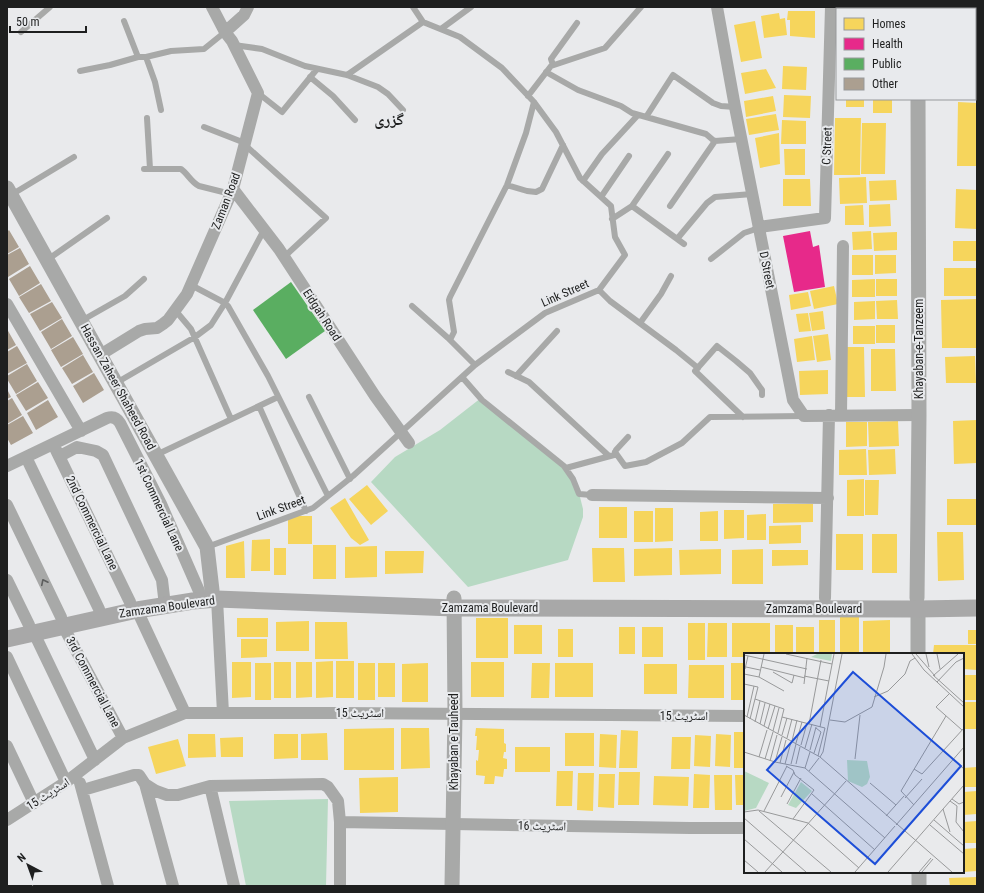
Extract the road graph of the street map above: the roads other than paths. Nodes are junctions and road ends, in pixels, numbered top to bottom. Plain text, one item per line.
1 (50, 7) edge
2 (212, 7) edge
3 (248, 7) edge
4 (413, 7) edge
5 (470, 7) edge
6 (631, 7) edge
7 (642, 7) edge
8 (717, 7) edge
9 (831, 7) edge
10 (636, 13) junction
11 (124, 21) dead end
12 (423, 22) junction
13 (578, 22) dead end
14 (441, 29) junction
15 (21, 32) dead end
16 (225, 32) junction
17 (234, 45) junction
18 (138, 56) junction
19 (146, 57) junction
20 (553, 65) junction
21 (317, 69) junction
22 (80, 71) dead end
23 (546, 72) junction
24 (347, 75) junction
25 (310, 77) junction
26 (258, 93) junction
27 (528, 96) junction
28 (918, 100) edge
29 (534, 102) junction
30 (735, 107) junction
31 (161, 110) dead end
32 (403, 110) dead end
33 (638, 115) junction
34 (147, 118) dead end
35 (646, 118) junction
36 (355, 120) dead end
37 (204, 127) dead end
38 (742, 139) junction
39 (715, 141) junction
40 (245, 144) junction
41 (563, 145) junction
42 (668, 154) dead end
43 (629, 156) dead end
44 (74, 157) dead end
45 (583, 181) junction
46 (507, 185) junction
47 (9, 192) edge
48 (232, 192) junction
49 (752, 194) junction
50 (601, 197) junction
51 (632, 206) junction
52 (670, 206) dead end
53 (107, 218) dead end
54 (612, 219) junction
55 (759, 227) junction
56 (264, 230) junction
57 (677, 239) junction
58 (684, 244) dead end
59 (843, 246) dead end
60 (284, 257) junction
61 (711, 259) dead end
62 (47, 260) junction
63 (671, 276) dead end
64 (144, 279) dead end
65 (191, 285) junction
66 (599, 290) junction
67 (225, 303) junction
68 (7, 304) edge
69 (412, 306) dead end
70 (175, 310) junction
71 (81, 321) junction
72 (640, 323) junction
73 (557, 331) dead end
74 (195, 337) junction
75 (450, 340) junction
76 (100, 355) junction
77 (475, 364) junction
78 (698, 368) junction
79 (508, 372) dead end
80 (462, 376) junction
81 (516, 376) junction
82 (116, 384) junction
83 (762, 395) dead end
84 (278, 397) junction
85 (309, 397) dead end
86 (259, 406) junction
87 (835, 415) junction
88 (920, 415) junction
89 (804, 416) junction
90 (743, 417) junction
91 (232, 419) junction
92 (81, 430) junction
93 (401, 432) junction
94 (628, 437) dead end
95 (53, 443) junction
96 (409, 443) dead end
97 (615, 452) junction
98 (156, 455) junction
99 (60, 456) junction
100 (609, 456) junction
101 (26, 457) junction
102 (7, 466) edge
103 (566, 468) junction
104 (350, 479) junction
105 (592, 495) joint
106 (328, 496) junction
107 (828, 498) junction
108 (7, 505) edge
109 (306, 511) junction
110 (207, 547) junction
111 (7, 580) edge
112 (209, 594) junction
113 (164, 597) junction
114 (825, 598) junction
115 (977, 598) edge
116 (454, 603) junction
117 (918, 604) junction
118 (134, 606) junction
119 (977, 608) edge
120 (99, 609) junction
121 (62, 622) junction
122 (31, 629) junction
123 (7, 630) edge
124 (7, 639) edge
125 (918, 653) edge
126 (7, 658) edge
127 (185, 713) junction
128 (223, 713) junction
129 (455, 714) junction
130 (744, 716) edge
131 (123, 738) junction
132 (7, 746) edge
133 (95, 760) junction
134 (78, 774) junction
135 (66, 782) junction
136 (145, 784) junction
137 (210, 786) junction
138 (82, 790) junction
139 (34, 803) junction
140 (7, 820) edge
141 (340, 822) junction
142 (454, 824) junction
143 (744, 828) edge
144 (919, 873) edge
145 (108, 886) edge
146 (173, 886) edge
147 (234, 886) edge
148 (340, 886) edge
149 (452, 886) edge
150 (919, 886) edge

1 - 15 lane
2 - 16 street
3 - 16 street
4 - 12 lane
5 - 14 lane
6 - 10 lane
7 - 10 lane
8 - 30 street, D Street
9 - 55 street, C Street
10 - 20 lane
11 - 18 lane
12 - 14 lane, Link Street
12 - 24 lane
13 - 20 lane
14 - 27 lane, Link Street
16 - 17 street
16 - 19 lane
17 - 21 lane
17 - 26 street
18 - 19 lane
18 - 22 lane
19 - 31 lane
20 - 23 lane
21 - 24 lane
21 - 25 lane
23 - 27 lane
23 - 33 lane
24 - 32 lane
25 - 26 lane
25 - 36 lane
26 - 40 street, Zaman Road
27 - 29 lane, Link Street
28 - 88 street, Khayaban-e-Tanzeem
29 - 41 lane, Link Street
29 - 46 lane
30 - 35 lane
30 - 38 street, D Street
33 - 35 lane
33 - 45 lane
34 - 48 lane
35 - 39 lane
37 - 40 lane
38 - 39 lane
38 - 49 street, D Street
39 - 52 lane
40 - 48 street, Zaman Road
40 - 60 lane
41 - 45 lane, Link Street
41 - 46 lane
42 - 51 lane
43 - 50 lane
44 - 47 lane
45 - 50 lane, Link Street
46 - 75 lane
47 - 62 street, Hassan Zaheer Shaheed Road
48 - 56 street, Eidgah Road
48 - 65 street, Zaman Road
49 - 55 street, D Street
49 - 57 lane
50 - 54 lane, Link Street
51 - 54 lane
51 - 57 lane
53 - 62 lane
54 - 66 lane, Link Street
55 - 61 lane
55 - 89 street, D Street
56 - 60 street, Eidgah Road
56 - 67 lane
57 - 58 lane
59 - 87 street
60 - 93 street, Eidgah Road
62 - 71 street, Hassan Zaheer Shaheed Road
63 - 72 lane
64 - 71 lane
65 - 67 lane
65 - 70 street, Zaman Road
66 - 72 lane
66 - 77 lane, Link Street
67 - 74 lane
67 - 84 lane
68 - 92 street
69 - 75 lane
70 - 74 lane
70 - 76 street, Zaman Road
71 - 76 street, Hassan Zaheer Shaheed Road
72 - 78 lane
73 - 81 lane
74 - 82 lane
74 - 91 lane
75 - 77 lane
76 - 82 street, Hassan Zaheer Shaheed Road
77 - 80 lane, Link Street
78 - 83 lane
78 - 90 lane
79 - 81 lane
80 - 93 lane, Link Street
80 - 103 lane
81 - 100 lane
82 - 98 street, Hassan Zaheer Shaheed Road
84 - 86 lane
84 - 106 lane
85 - 104 lane
86 - 91 lane
86 - 109 lane
87 - 88 street
87 - 89 street
87 - 107 street
88 - 117 street, Khayaban-e-Tanzeem
89 - 90 lane
90 - 97 lane
91 - 98 lane
92 - 95 street
92 - 112 street, 1st Commercial Lane
93 - 96 street, Eidgah Road
93 - 104 lane, Link Street
94 - 97 lane
95 - 99 street, 2nd Commercial Lane
95 - 101 street
97 - 100 lane
98 - 110 street, Hassan Zaheer Shaheed Road
99 - 113 street
99 - 118 street, 2nd Commercial Lane
100 - 103 lane
101 - 102 street
101 - 120 street
103 - 105 lane
104 - 106 lane, Link Street
105 - 107 street
106 - 109 lane, Link Street
107 - 114 street
121 -> 108 street, 3rd Commercial Lane
109 - 110 lane, Link Street
110 - 112 street, Hassan Zaheer Shaheed Road
111 - 122 street
112 - 113 main road, Zamzama Boulevard
112 - 116 main road, Zamzama Boulevard
112 - 118 main road, Zamzama Boulevard
112 - 128 street
113 - 118 main road, Zamzama Boulevard
114 - 116 main road, Zamzama Boulevard
114 - 117 main road, Zamzama Boulevard
115 - 117 main road, Zamzama Boulevard
116 - 117 main road, Zamzama Boulevard
116 - 129 street, Khayaban e Tauheed
117 - 119 main road, Zamzama Boulevard
117 - 125 street, Khayaban-e-Tanzeem
118 - 120 main road, Zamzama Boulevard
118 - 121 main road, Zamzama Boulevard
118 - 127 street, 2nd Commercial Lane
120 - 121 main road, Zamzama Boulevard
121 - 122 main road, Zamzama Boulevard
121 - 131 street, 3rd Commercial Lane
122 - 123 main road, Zamzama Boulevard
122 - 124 main road, Zamzama Boulevard
122 - 133 street
126 - 135 street
127 - 128 street, اسٹریٹ 15
127 - 131 street, اسٹریٹ 15
128 - 129 street, اسٹریٹ 15
129 - 130 street, اسٹریٹ 15
129 - 142 street, Khayaban e Tauheed
131 - 133 street, اسٹریٹ 15
132 - 139 street
133 - 134 street, اسٹریٹ 15
134 - 135 street, اسٹریٹ 15
134 - 138 street
135 - 139 street, اسٹریٹ 15
136 - 137 street
136 - 138 street
136 - 146 street
137 - 141 street
137 - 147 street
138 - 145 street
139 - 140 street, اسٹریٹ 15
141 - 142 street, اسٹریٹ 16
141 - 148 street
142 - 143 street, اسٹریٹ 16
142 - 149 street, Khayaban e Tauheed
144 - 150 street

